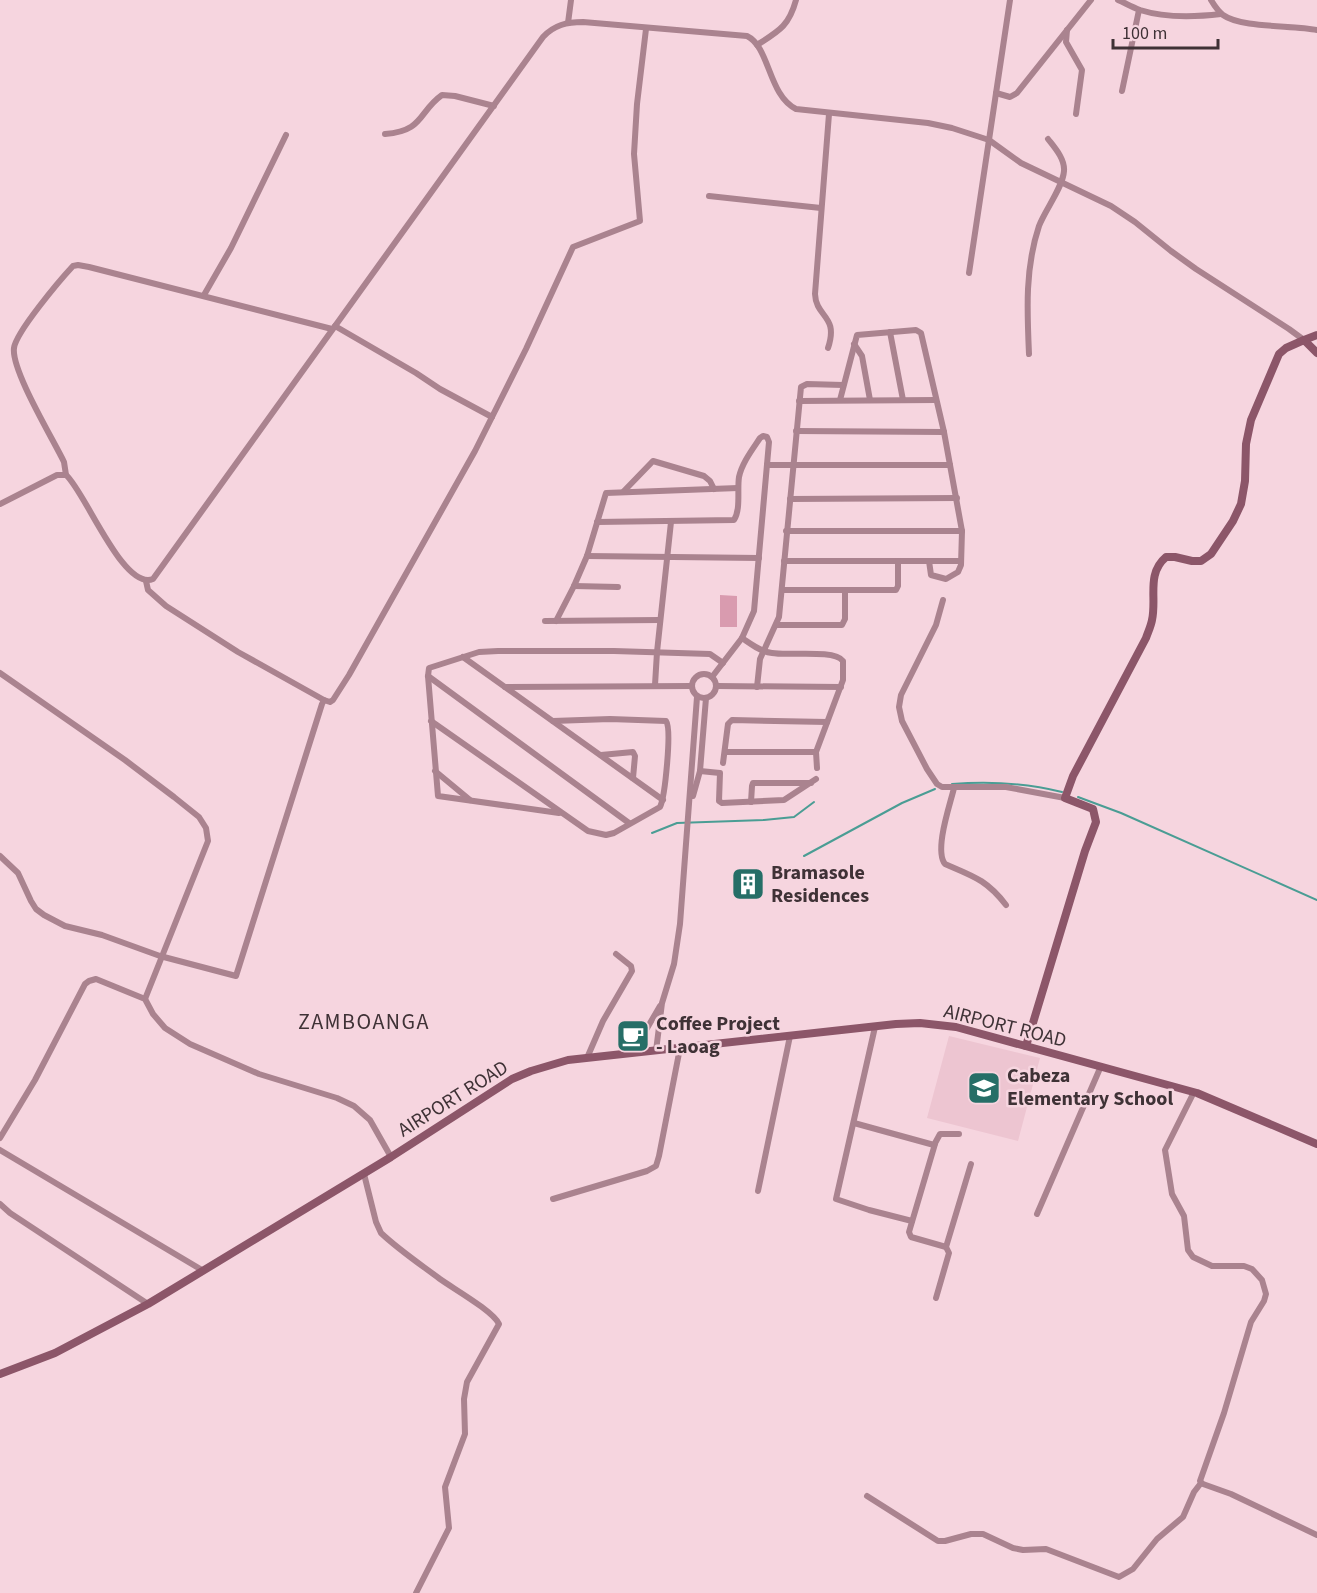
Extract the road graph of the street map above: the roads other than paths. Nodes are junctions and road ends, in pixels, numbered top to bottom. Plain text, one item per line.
1 (573, 0) edge
2 (796, 0) edge
3 (1010, 0) edge
4 (1091, 0) edge
5 (1118, 0) edge
6 (1211, 0) edge
7 (1139, 10) junction
8 (1221, 14) junction
9 (568, 23) junction
10 (646, 28) junction
11 (1067, 29) junction
12 (1317, 30) edge
13 (757, 45) junction
14 (1122, 91) dead end
15 (996, 93) junction
16 (494, 106) junction
17 (829, 114) junction
18 (1076, 114) dead end
19 (385, 134) dead end
20 (286, 135) dead end
21 (1048, 139) dead end
22 (989, 140) junction
23 (1061, 181) junction
24 (709, 196) dead end
25 (821, 208) junction
26 (969, 273) dead end
27 (204, 295) junction
28 (334, 328) junction
29 (890, 332) junction
30 (1317, 335) edge
31 (1304, 340) junction
32 (854, 344) junction
33 (828, 348) dead end
34 (1317, 353) edge
35 (1029, 354) dead end
36 (843, 385) junction
37 (840, 400) junction
38 (870, 400) junction
39 (903, 400) junction
40 (936, 400) junction
41 (799, 401) junction
42 (492, 417) junction
43 (796, 431) junction
44 (944, 432) junction
45 (767, 465) junction
46 (793, 465) junction
47 (950, 465) junction
48 (66, 475) junction
49 (738, 488) junction
50 (714, 489) junction
51 (624, 491) junction
52 (957, 498) junction
53 (790, 499) junction
54 (0, 504) edge
55 (597, 522) junction
56 (671, 522) junction
57 (786, 531) junction
58 (962, 531) junction
59 (586, 556) junction
60 (668, 557) junction
61 (759, 558) junction
62 (784, 561) junction
63 (898, 561) junction
64 (929, 561) junction
65 (961, 561) junction
66 (146, 581) junction
67 (574, 586) junction
68 (618, 587) dead end
69 (782, 590) junction
70 (845, 590) junction
71 (943, 600) dead end
72 (660, 620) junction
73 (545, 621) dead end
74 (556, 621) junction
75 (777, 625) junction
76 (742, 638) junction
77 (763, 651) junction
78 (657, 652) junction
79 (463, 657) junction
80 (723, 663) junction
81 (0, 673) edge
82 (428, 676) junction
83 (712, 677) junction
84 (655, 685) junction
85 (692, 686) junction
86 (717, 686) junction
87 (504, 687) junction
88 (757, 687) junction
89 (841, 687) junction
90 (697, 697) junction
91 (706, 698) junction
92 (324, 700) junction
93 (431, 721) junction
94 (553, 722) junction
95 (827, 722) junction
96 (696, 735) junction
97 (704, 735) junction
98 (725, 752) junction
99 (816, 752) junction
100 (601, 755) junction
101 (723, 763) dead end
102 (818, 768) dead end
103 (435, 771) junction
104 (700, 771) junction
105 (633, 778) junction
106 (954, 788) junction
107 (1065, 798) junction
108 (691, 799) junction
109 (471, 800) junction
110 (663, 800) junction
111 (751, 802) junction
112 (559, 813) junction
113 (629, 823) junction
114 (0, 856) edge
115 (1006, 905) dead end
116 (616, 954) dead end
117 (160, 956) junction
118 (145, 999) junction
119 (662, 1003) junction
120 (875, 1027) junction
121 (790, 1036) junction
122 (1026, 1046) junction
123 (680, 1048) junction
124 (656, 1051) junction
125 (638, 1053) junction
126 (587, 1058) junction
127 (1101, 1066) junction
128 (1194, 1092) junction
129 (854, 1124) junction
130 (959, 1134) dead end
131 (0, 1138) edge
132 (935, 1144) junction
133 (1317, 1144) edge
134 (0, 1150) edge
135 (391, 1158) junction
136 (971, 1164) dead end
137 (364, 1174) junction
138 (758, 1191) dead end
139 (553, 1199) dead end
140 (0, 1204) edge
141 (1037, 1214) dead end
142 (912, 1221) junction
143 (946, 1247) junction
144 (202, 1270) junction
145 (936, 1298) dead end
146 (148, 1304) junction
147 (0, 1374) edge
148 (1201, 1483) junction
149 (867, 1496) dead end
150 (1317, 1535) edge
151 (416, 1593) edge

1 - 9 street
2 - 13 street
3 - 15 street
4 - 11 street
5 - 7 street
6 - 8 street
7 - 8 street
7 - 14 street
8 - 12 street
9 - 10 street
9 - 16 street
10 - 13 street
10 - 42 street
11 - 15 street
11 - 18 street
13 - 17 street
15 - 22 street
16 - 19 street
16 - 28 street
17 - 22 street
17 - 25 street
20 - 27 street
21 - 23 street
22 - 23 street
22 - 26 street
23 - 31 street
23 - 35 street
24 - 25 street
25 - 33 street
27 - 28 street
27 - 48 street
28 - 42 street
28 - 66 street
29 - 32 street
29 - 39 street
29 - 40 street
30 - 31 main road
31 - 34 main road
31 - 107 main road
32 - 36 street
32 - 38 street
36 - 37 street
36 - 41 street
37 - 38 street
37 - 41 street
38 - 39 street
39 - 40 street
40 - 44 street
41 - 43 street
42 - 92 street
43 - 44 street
43 - 46 street
44 - 47 street
45 - 46 street
45 - 49 street
45 - 61 street
46 - 47 street
46 - 53 street
47 - 52 street
48 - 54 street
48 - 66 street
49 - 50 street
49 - 56 street
50 - 51 street
50 - 51 street
51 - 55 street
52 - 53 street
52 - 58 street
53 - 57 street
55 - 56 street
55 - 59 street
56 - 60 street
57 - 58 street
57 - 62 street
58 - 65 street
59 - 60 street
59 - 67 street
60 - 61 street
60 - 72 street
61 - 76 street
62 - 63 street
62 - 69 street
63 - 64 street
63 - 70 street
64 - 65 street
64 - 65 street
66 - 92 street
67 - 68 street
67 - 74 street
69 - 70 street
69 - 75 street
70 - 75 street
71 - 106 street
72 - 74 street
72 - 78 street
73 - 74 street
75 - 77 street
76 - 77 street
76 - 80 street
77 - 88 street
77 - 89 street
78 - 79 street
78 - 80 street
78 - 84 street
79 - 82 street
79 - 87 street
80 - 83 street
81 - 117 street
82 - 93 street
82 - 113 street
83 - 85 street
83 - 86 street
84 - 85 street
84 - 87 street
85 - 90 street
86 - 88 street
86 - 91 street
87 - 94 street
88 - 89 street
89 - 95 street
90 - 91 street
90 - 96 street
91 - 97 street
92 - 117 street
93 - 103 street
93 - 112 street
94 - 100 street
94 - 110 street
95 - 98 street
95 - 99 street
96 - 97 street
96 - 108 street
97 - 104 street
98 - 99 street
98 - 101 street
99 - 102 street
100 - 105 street
100 - 105 street
103 - 109 street
103 - 109 street
104 - 108 street
104 - 111 street
105 - 110 street
106 - 107 street
106 - 115 street
107 - 122 main road
108 - 119 street
109 - 112 street
110 - 113 street
111 - 111 street
112 - 113 street
114 - 117 street
116 - 126 street
117 - 118 street
118 - 131 street
118 - 135 street
119 - 124 street
119 - 125 street
120 - 121 main road, AIRPORT ROAD
120 - 122 main road, AIRPORT ROAD
120 - 129 street
121 - 123 main road, AIRPORT ROAD
121 - 138 street
122 - 127 main road, AIRPORT ROAD
123 - 124 main road, AIRPORT ROAD
123 - 139 street
124 - 125 main road, AIRPORT ROAD
125 - 126 main road, AIRPORT ROAD
126 - 135 main road, AIRPORT ROAD
127 - 128 main road, AIRPORT ROAD
127 - 141 street
128 - 133 main road, AIRPORT ROAD
128 - 148 street
129 - 132 street
129 - 142 street
130 - 132 street
132 - 142 street
134 - 144 street
135 - 137 main road, AIRPORT ROAD
136 - 143 street
137 - 144 main road, AIRPORT ROAD
137 - 151 street
140 - 146 street
142 - 143 street
143 - 145 street
144 - 146 main road, AIRPORT ROAD
146 - 147 main road, AIRPORT ROAD
148 - 149 street
148 - 150 street

